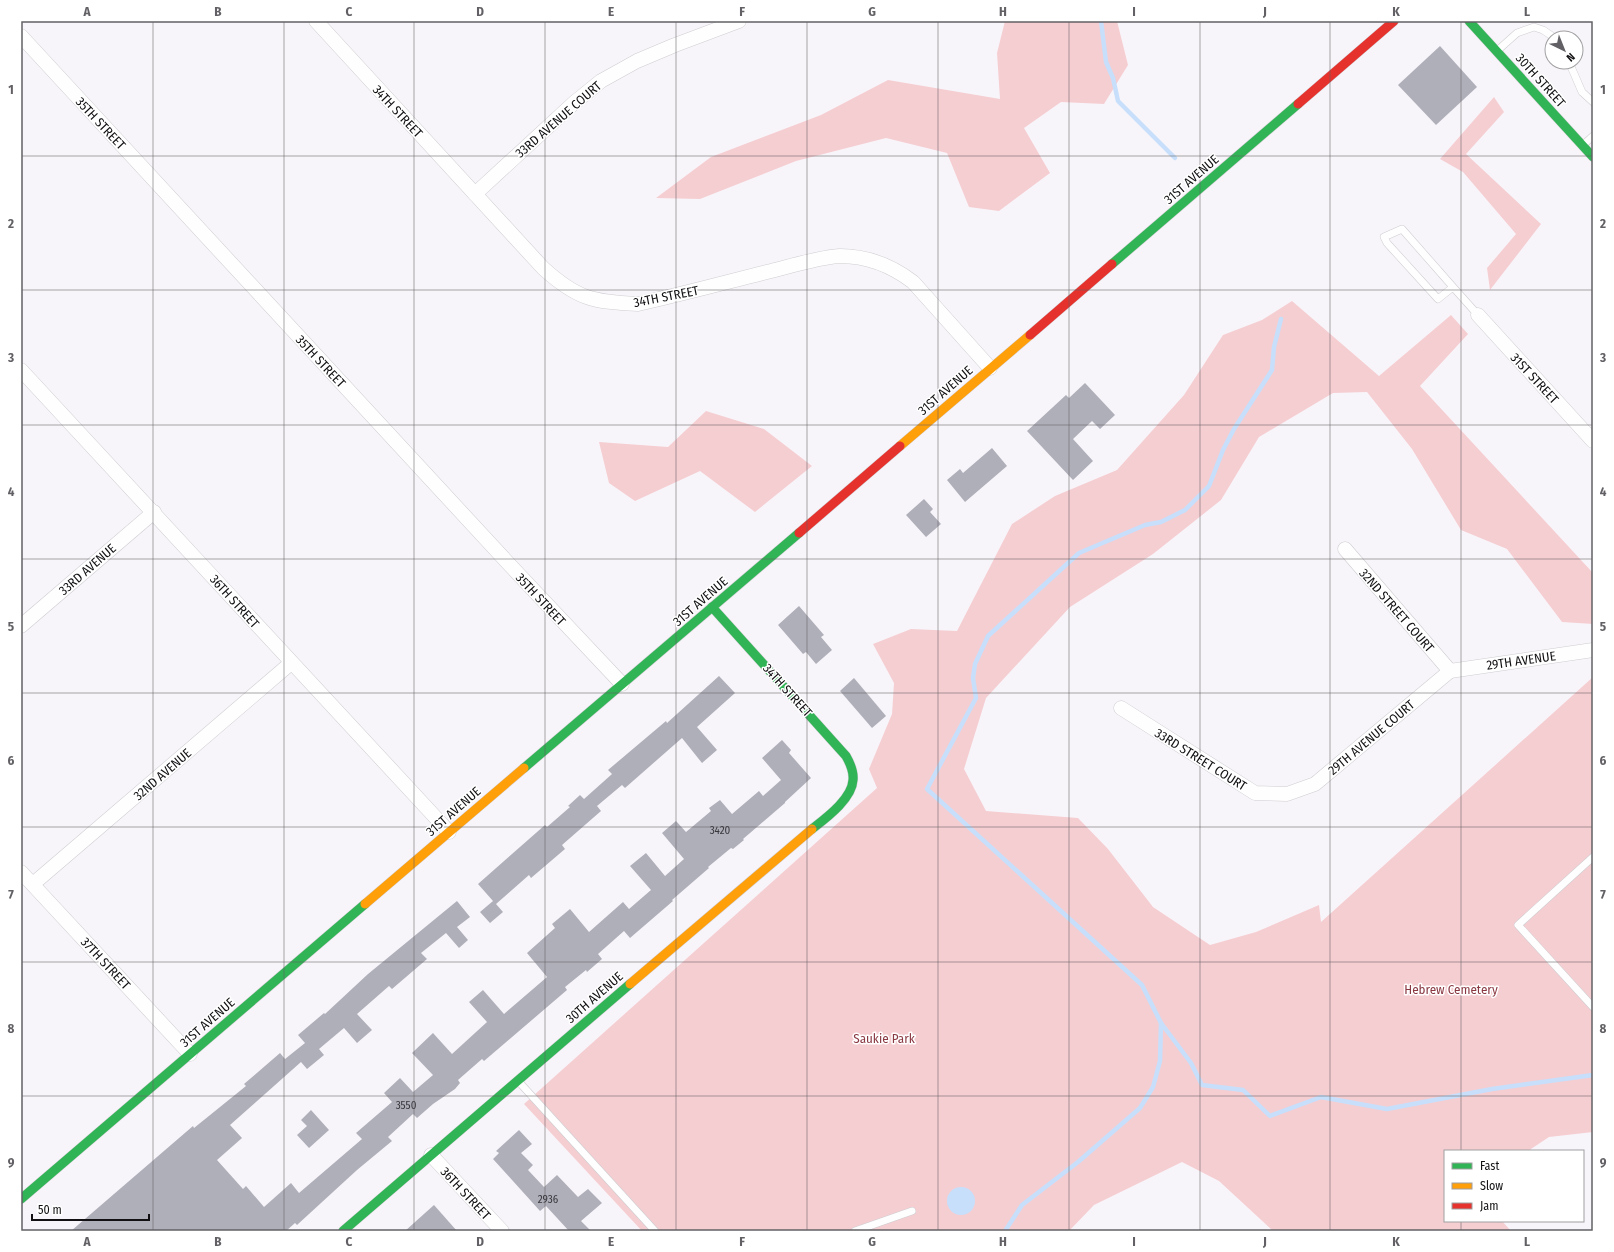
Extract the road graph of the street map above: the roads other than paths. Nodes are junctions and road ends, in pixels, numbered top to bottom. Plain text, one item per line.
1 (316, 21) edge
2 (739, 21) edge
3 (1394, 21) edge
4 (1469, 21) edge
5 (1544, 31) edge
6 (21, 36) edge
7 (1496, 51) junction
8 (1572, 70) edge
9 (1593, 102) edge
10 (1593, 136) edge
11 (1582, 146) junction
12 (1593, 157) edge
13 (475, 194) junction
14 (1453, 287) junction
15 (1478, 315) joint
16 (990, 368) junction
17 (21, 370) edge
18 (1593, 441) edge
19 (154, 512) junction
20 (1345, 548) dead end
21 (712, 607) junction
22 (21, 626) edge
23 (1593, 650) edge
24 (291, 663) junction
25 (1450, 671) junction
26 (622, 684) junction
27 (1121, 708) dead end
28 (855, 779) joint
29 (1287, 794) joint
30 (449, 832) junction
31 (1593, 857) edge
32 (21, 872) edge
33 (32, 884) junction
34 (1593, 1007) edge
35 (190, 1054) junction
36 (517, 1080) junction
37 (430, 1155) junction
38 (21, 1199) edge
39 (912, 1212) dead end
40 (343, 1231) edge
41 (502, 1231) edge
42 (655, 1231) edge
43 (855, 1231) edge

1 - 13 street, 34TH STREET
2 - 13 street, 33RD AVENUE COURT
3 - 16 street, 31ST AVENUE
4 - 7 street, 30TH STREET
5 - 7 lane
6 - 26 street, 35TH STREET
7 - 11 street, 30TH STREET
8 - 9 lane
10 - 11 lane
11 - 12 street, 30TH STREET
13 - 16 street, 34TH STREET
14 - 14 lane
14 - 15 lane
15 - 18 street, 31ST STREET
16 - 21 street, 31ST AVENUE
17 - 19 street, 36TH STREET
19 - 22 street, 33RD AVENUE
19 - 24 street, 36TH STREET
20 - 25 street, 32ND STREET COURT
21 - 26 street, 31ST AVENUE
21 - 28 street, 34TH STREET
23 - 25 street, 29TH AVENUE
24 - 30 street, 36TH STREET
24 - 33 street, 32ND AVENUE
25 - 29 street, 29TH AVENUE COURT
26 - 30 street, 31ST AVENUE
27 - 29 street, 33RD STREET COURT
28 - 36 street, 30TH AVENUE
30 - 35 street, 31ST AVENUE
31 - 34 lane
32 - 33 street, 37TH STREET
33 - 35 street, 37TH STREET
35 - 38 street, 31ST AVENUE
36 - 37 street, 30TH AVENUE
36 - 42 lane
37 - 40 street, 30TH AVENUE
37 - 41 street, 36TH STREET
39 - 43 lane

